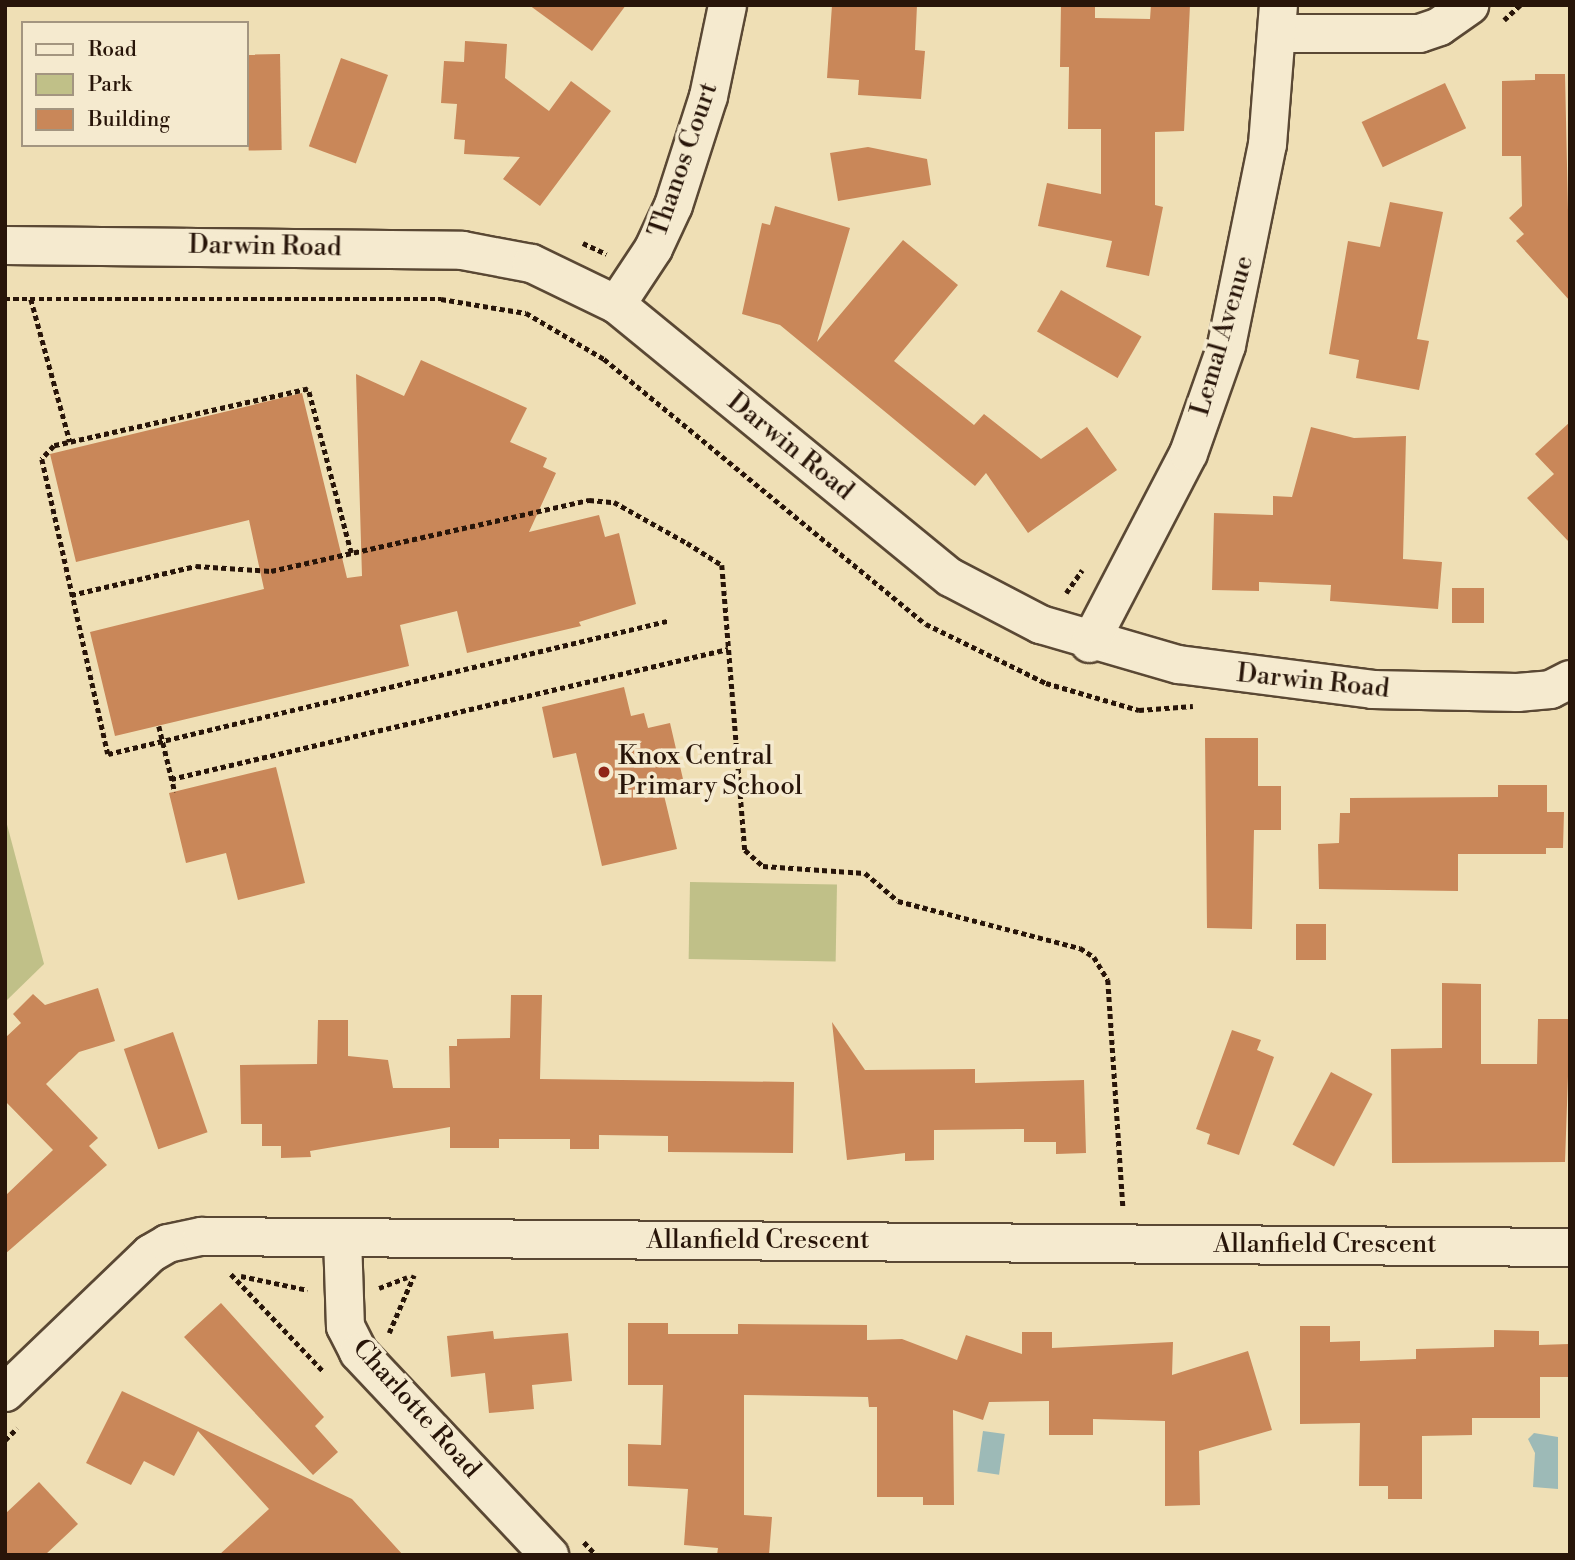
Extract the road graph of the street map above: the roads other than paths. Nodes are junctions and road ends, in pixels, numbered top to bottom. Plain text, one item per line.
1 (727, 5) edge
2 (1469, 5) edge
3 (1278, 19) edge
4 (5, 245) edge
5 (616, 304) junction
6 (1089, 643) junction
7 (1570, 679) edge
8 (342, 1237) junction
9 (1570, 1247) edge
10 (15, 1406) edge
11 (549, 1555) edge

1 - 5 street, Thanos Court
2 - 3 street
3 - 6 street, Lemal Avenue
4 - 5 street, Darwin Road
5 - 6 street, Darwin Road
6 - 7 street, Darwin Road
8 - 9 street, Allanfield Crescent
8 - 10 street, Allanfield Crescent
8 - 11 street, Charlotte Road

